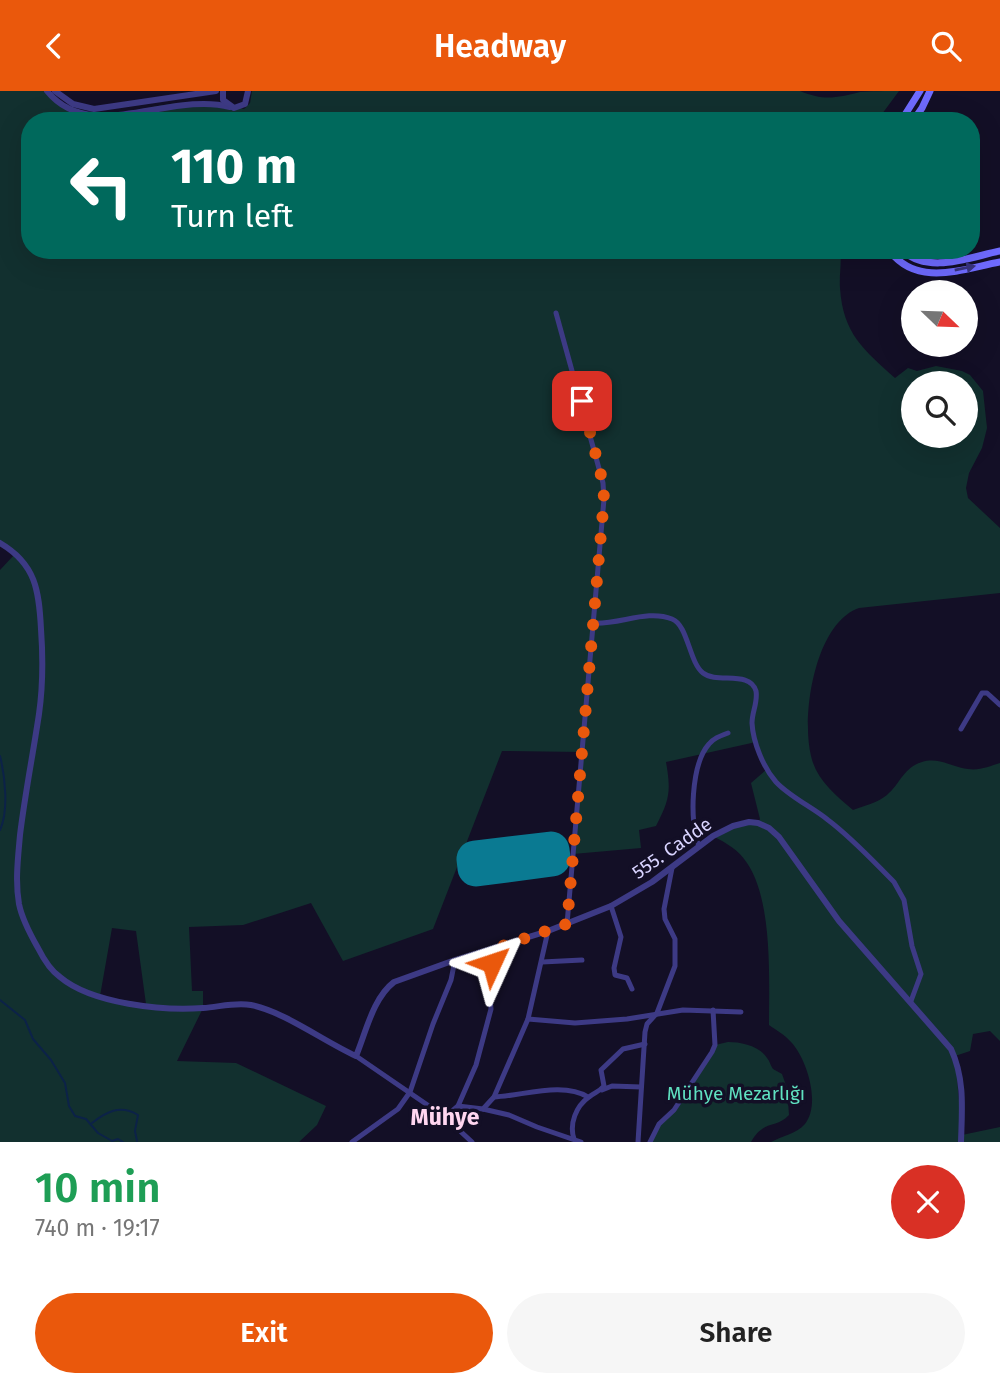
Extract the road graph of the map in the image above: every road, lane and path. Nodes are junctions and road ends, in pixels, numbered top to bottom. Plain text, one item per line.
1 (47, 91) edge
2 (55, 91) edge
3 (216, 91) edge
4 (223, 91) edge
5 (248, 91) edge
6 (920, 91) edge
7 (930, 91) edge
8 (230, 107) junction
9 (81, 112) edge
10 (124, 112) edge
11 (907, 112) edge
12 (919, 112) edge
13 (1000, 251) edge
14 (980, 254) edge
15 (898, 259) edge
16 (914, 259) edge
17 (954, 259) edge
18 (1000, 262) edge
19 (556, 313) dead end
20 (0, 543) edge
21 (593, 623) junction
22 (1000, 705) edge
23 (961, 729) dead end
24 (728, 733) dead end
25 (699, 846) junction
26 (672, 868) junction
27 (611, 906) junction
28 (567, 924) junction
29 (548, 931) junction
30 (502, 946) junction
31 (455, 960) junction
32 (582, 960) dead end
33 (542, 962) junction
34 (632, 989) dead end
35 (911, 1001) junction
36 (713, 1010) junction
37 (741, 1012) dead end
38 (657, 1013) junction
39 (528, 1019) junction
40 (645, 1044) junction
41 (356, 1056) junction
42 (641, 1087) junction
43 (602, 1090) junction
44 (410, 1092) junction
45 (494, 1097) junction
46 (588, 1097) junction
47 (458, 1106) junction
48 (483, 1108) junction
49 (445, 1117) junction
50 (574, 1139) junction
51 (352, 1142) edge
52 (472, 1142) edge
53 (581, 1142) edge
54 (638, 1142) edge
55 (650, 1142) edge
56 (961, 1142) edge

1 - 9 street
2 - 3 street
4 - 8 street
5 - 8 street
6 - 11 main road
7 - 12 main road
8 - 10 street
13 - 14 main road
15 -> 18 main road
16 - 17 main road
19 - 21 street
20 - 41 street
21 - 28 street
21 - 35 street
22 - 23 street
24 - 25 street
25 - 26 street, 555. Cadde
25 - 35 street, 555. Cadde
26 - 27 street, 555. Cadde
26 - 38 street
27 - 28 street, 555. Cadde
27 - 34 street
28 - 29 street, 555. Cadde
29 - 30 street, 555. Cadde
29 - 33 street
30 - 31 street, 555. Cadde
30 - 47 street
31 - 41 street, 555. Cadde
31 - 44 street
32 - 33 street
33 - 39 street
35 - 56 street, 555. Cadde
36 - 37 street
36 - 38 street
36 - 55 street
38 - 39 street
38 - 40 street
39 - 45 street
40 - 42 street
40 - 43 street
41 - 44 street
42 - 43 street
42 - 54 street
43 - 46 street
44 - 49 street
44 - 51 street
45 - 46 street
45 - 48 street
46 - 50 street
47 - 48 street
47 - 49 street
48 - 50 street
49 - 52 street
50 - 53 street

